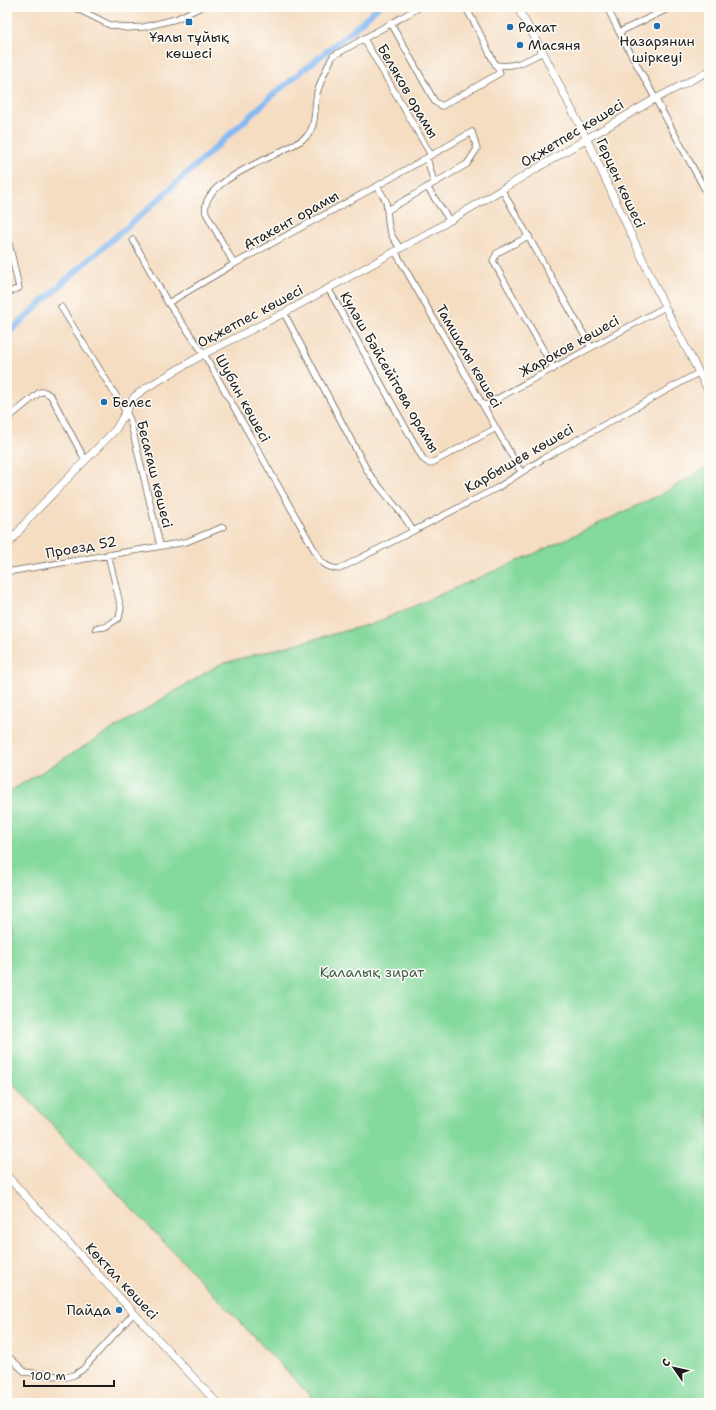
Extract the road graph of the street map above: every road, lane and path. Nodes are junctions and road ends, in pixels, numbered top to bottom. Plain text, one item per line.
1 (74, 7) edge
2 (201, 7) edge
3 (420, 7) edge
4 (465, 7) edge
5 (516, 7) edge
6 (608, 7) edge
7 (672, 7) edge
8 (391, 23) junction
9 (618, 32) junction
10 (364, 39) junction
11 (543, 52) junction
12 (497, 65) junction
13 (709, 71) edge
14 (656, 99) junction
15 (586, 139) junction
16 (429, 156) junction
17 (434, 183) junction
18 (378, 186) junction
19 (427, 187) junction
20 (502, 190) junction
21 (709, 197) edge
22 (388, 210) junction
23 (450, 221) junction
24 (7, 234) edge
25 (529, 236) junction
26 (134, 240) dead end
27 (398, 250) junction
28 (234, 264) junction
29 (328, 288) junction
30 (7, 293) edge
31 (168, 302) junction
32 (61, 307) dead end
33 (665, 307) junction
34 (284, 314) junction
35 (591, 347) junction
36 (204, 354) junction
37 (554, 369) junction
38 (698, 373) junction
39 (709, 392) edge
40 (484, 406) junction
41 (126, 412) junction
42 (7, 419) edge
43 (496, 428) junction
44 (85, 460) junction
45 (521, 472) junction
46 (223, 527) dead end
47 (413, 531) junction
48 (160, 545) junction
49 (7, 546) edge
50 (108, 554) junction
51 (331, 568) joint
52 (7, 572) edge
53 (96, 628) dead end
54 (7, 1176) edge
55 (134, 1313) junction
56 (7, 1355) edge
57 (217, 1403) edge

1 - 2 street
3 - 8 street, Беляков орамы
4 - 12 street
5 - 11 street, Герцен көшесі
6 - 9 street
7 - 9 street
8 - 10 street, Беляков орамы
8 - 12 street, Беляков орамы
9 - 14 street
10 - 16 street, Беляков орамы
10 - 28 street, Беляков орамы
11 - 12 street
11 - 15 street, Герцен көшесі
13 - 14 street, Оқжетпес көшесі
14 - 15 street, Оқжетпес көшесі
14 - 21 street
15 - 20 street, Оқжетпес көшесі
15 - 33 street, Герцен көшесі
16 - 17 street
16 - 17 street, Атакент орамы
16 - 18 street, Атакент орамы
17 - 19 street
18 - 22 street, Тамшалы көшесі
18 - 28 street, Атакент орамы
19 - 22 street
19 - 23 street
20 - 23 street, Оқжетпес көшесі
20 - 25 street
22 - 27 street, Тамшалы көшесі
23 - 27 street, Оқжетпес көшесі
24 - 30 street
25 - 35 street
25 - 37 street
26 - 31 street, Шубин көшесі
27 - 29 street, Оқжетпес көшесі
27 - 40 street, Тамшалы көшесі
28 - 31 street, Атакент орамы
29 - 34 street, Оқжетпес көшесі
29 - 43 street, Күләш Бәйсейітова орамы
31 - 36 street, Шубин көшесі
32 - 41 street, Бесағаш көшесі
33 - 35 street, Жароков көшесі
33 - 38 street, Герцен көшесі
34 - 36 street, Оқжетпес көшесі
34 - 47 street
35 - 37 street, Жароков көшесі
36 - 41 street, Оқжетпес көшесі
36 - 51 street, Шубин көшесі
37 - 40 street, Жароков көшесі
38 - 39 street
38 - 45 street, Карбышев көшесі
40 - 43 street, Тамшалы көшесі
41 - 44 street, Оқжетпес көшесі
41 - 48 street, Бесағаш көшесі
42 - 44 street
43 - 45 street, Тамшалы көшесі
44 - 49 street, Оқжетпес көшесі
45 - 47 street, Карбышев көшесі
46 - 48 street, Проезд 52
47 - 51 street, Карбышев көшесі
48 - 50 street, Проезд 52
50 - 52 street, Проезд 52
50 - 53 street
54 - 55 street, Көктал көшесі
55 - 56 street
55 - 57 street, Көктал көшесі

